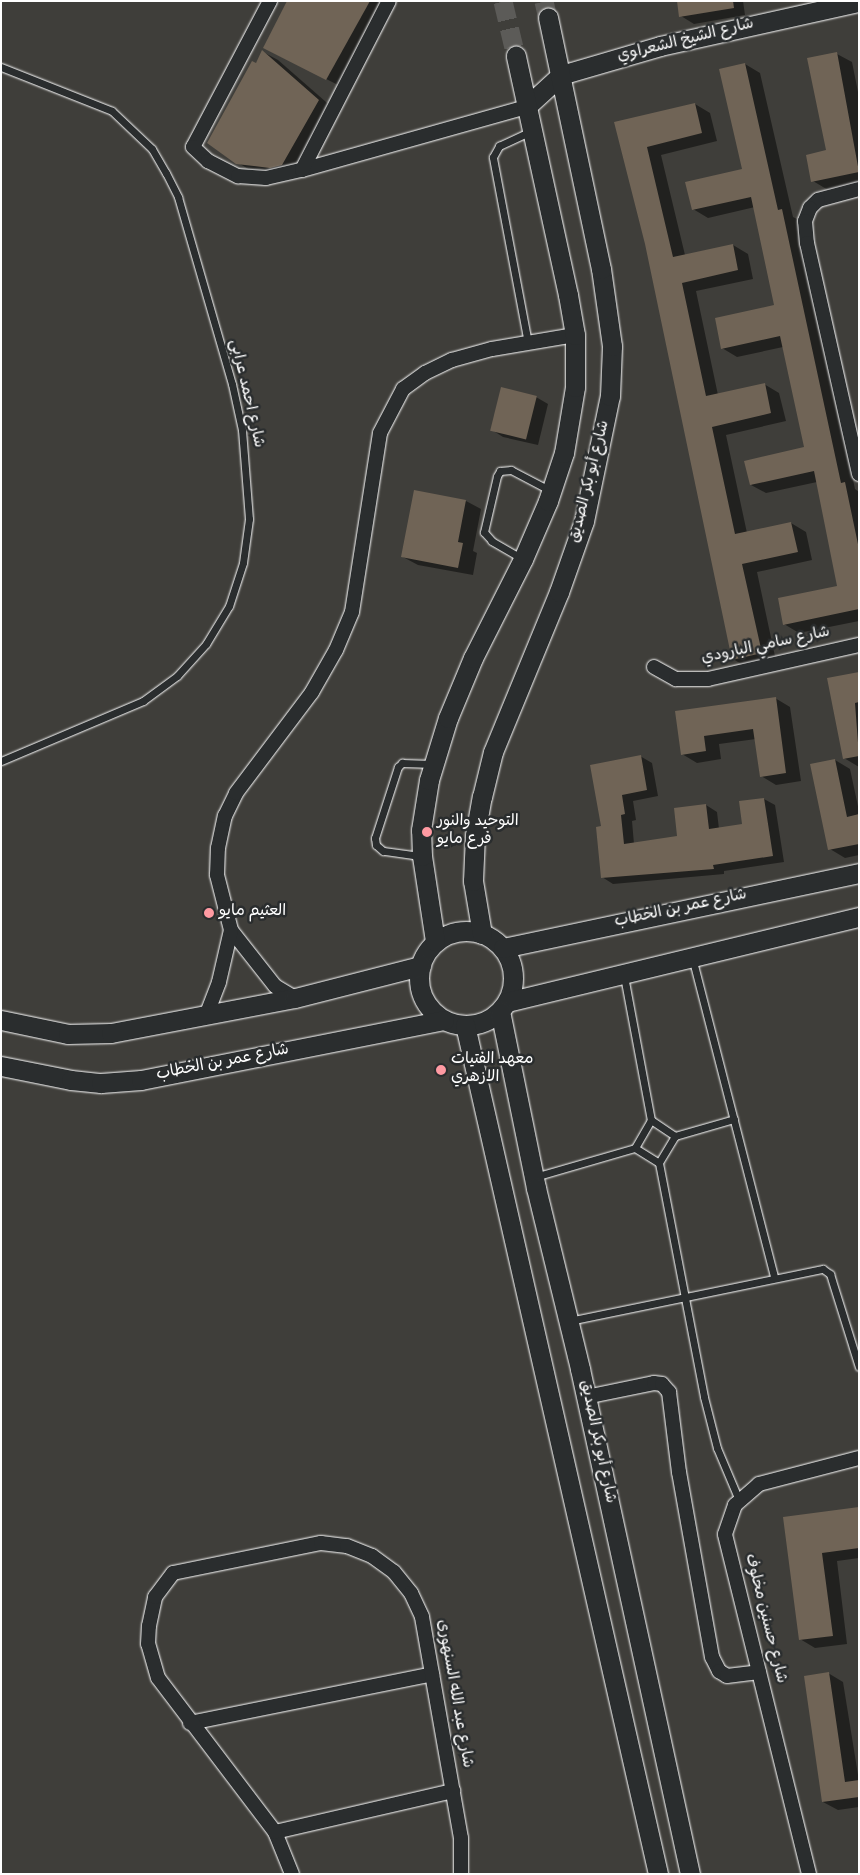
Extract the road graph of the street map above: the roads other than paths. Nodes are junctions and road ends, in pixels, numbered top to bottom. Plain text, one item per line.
1 (270, 1) edge
2 (389, 1) edge
3 (859, 2) edge
4 (548, 18) tunnel mouth
5 (516, 56) tunnel mouth
6 (1, 67) edge
7 (561, 75) junction
8 (526, 108) junction
9 (532, 131) junction
10 (302, 170) junction
11 (859, 189) edge
12 (575, 336) junction
13 (528, 343) junction
14 (859, 474) edge
15 (552, 491) junction
16 (523, 559) junction
17 (859, 645) edge
18 (654, 667) dead end
19 (1, 760) edge
20 (433, 764) junction
21 (422, 856) junction
22 (859, 874) edge
23 (859, 917) edge
24 (231, 930) junction
25 (482, 934) junction
26 (435, 941) junction
27 (503, 948) junction
28 (692, 957) junction
29 (421, 966) junction
30 (623, 974) junction
31 (295, 998) junction
32 (503, 1007) junction
33 (206, 1016) junction
34 (1, 1020) edge
35 (444, 1020) junction
36 (465, 1025) junction
37 (1, 1066) edge
38 (734, 1119) junction
39 (651, 1120) junction
40 (674, 1136) junction
41 (635, 1148) junction
42 (660, 1163) junction
43 (534, 1177) junction
44 (774, 1276) junction
45 (685, 1299) junction
46 (568, 1321) junction
47 (859, 1367) edge
48 (586, 1397) junction
49 (859, 1458) edge
50 (738, 1500) junction
51 (759, 1672) junction
52 (432, 1674) junction
53 (190, 1723) junction
54 (453, 1791) junction
55 (275, 1832) junction
56 (292, 1874) edge
57 (461, 1874) edge
58 (658, 1874) edge
59 (690, 1874) edge
60 (809, 1874) edge

1 - 10 street
2 - 10 street
3 - 7 street, شارع الشيخ الشعراوي
4 - 7 street, شارع أبو بكر الصديق
5 - 8 street, شارع أبو بكر الصديق
6 - 19 lane, شارع احمد عرابى
7 - 8 street, شارع الشيخ الشعراوي
7 - 25 street, شارع أبو بكر الصديق
8 - 9 street, شارع أبو بكر الصديق
8 - 10 street
9 - 12 street, شارع أبو بكر الصديق
9 - 13 lane
11 - 14 street
12 - 13 street
12 - 15 street, شارع أبو بكر الصديق
13 - 24 street
15 - 16 street, شارع أبو بكر الصديق
15 - 16 lane
16 - 20 street, شارع أبو بكر الصديق
17 - 18 street, شارع سامي البارودي
20 - 21 street, شارع أبو بكر الصديق
20 - 21 lane
21 - 26 street, شارع أبو بكر الصديق
22 - 27 street, شارع عمر بن الخطاب
23 - 28 street
24 - 31 street
24 - 33 street
25 - 26 street
25 - 27 street
26 - 29 street
27 - 32 street
28 - 30 street
28 - 38 lane
29 - 31 street
29 - 35 street
30 - 32 street
30 - 39 lane
31 - 33 street
32 - 36 street
32 - 43 street, شارع أبو بكر الصديق
33 - 34 street
35 - 36 street
35 - 37 street, شارع عمر بن الخطاب
36 - 58 street, شارع أبو بكر الصديق
38 - 40 lane
38 - 44 lane
39 - 40 lane
39 - 41 lane
40 - 42 lane
41 - 42 lane
41 - 43 lane
42 - 45 lane
43 - 46 street, شارع أبو بكر الصديق
44 - 45 lane
44 - 47 lane
45 - 46 lane
45 - 50 lane
46 - 48 street, شارع أبو بكر الصديق
48 - 51 street
48 - 59 street, شارع أبو بكر الصديق
49 - 50 street, شارع حسنين مخلوف
50 - 51 street, شارع حسنين مخلوف
51 - 60 street, شارع حسنين مخلوف
52 - 53 street
52 - 53 street, شارع عبد الله السنهورى
52 - 54 street, شارع عبد الله السنهورى
53 - 55 street, شارع عبد الله السنهورى
54 - 55 street
54 - 57 street, شارع عبد الله السنهورى
55 - 56 street, شارع عبد الله السنهورى

